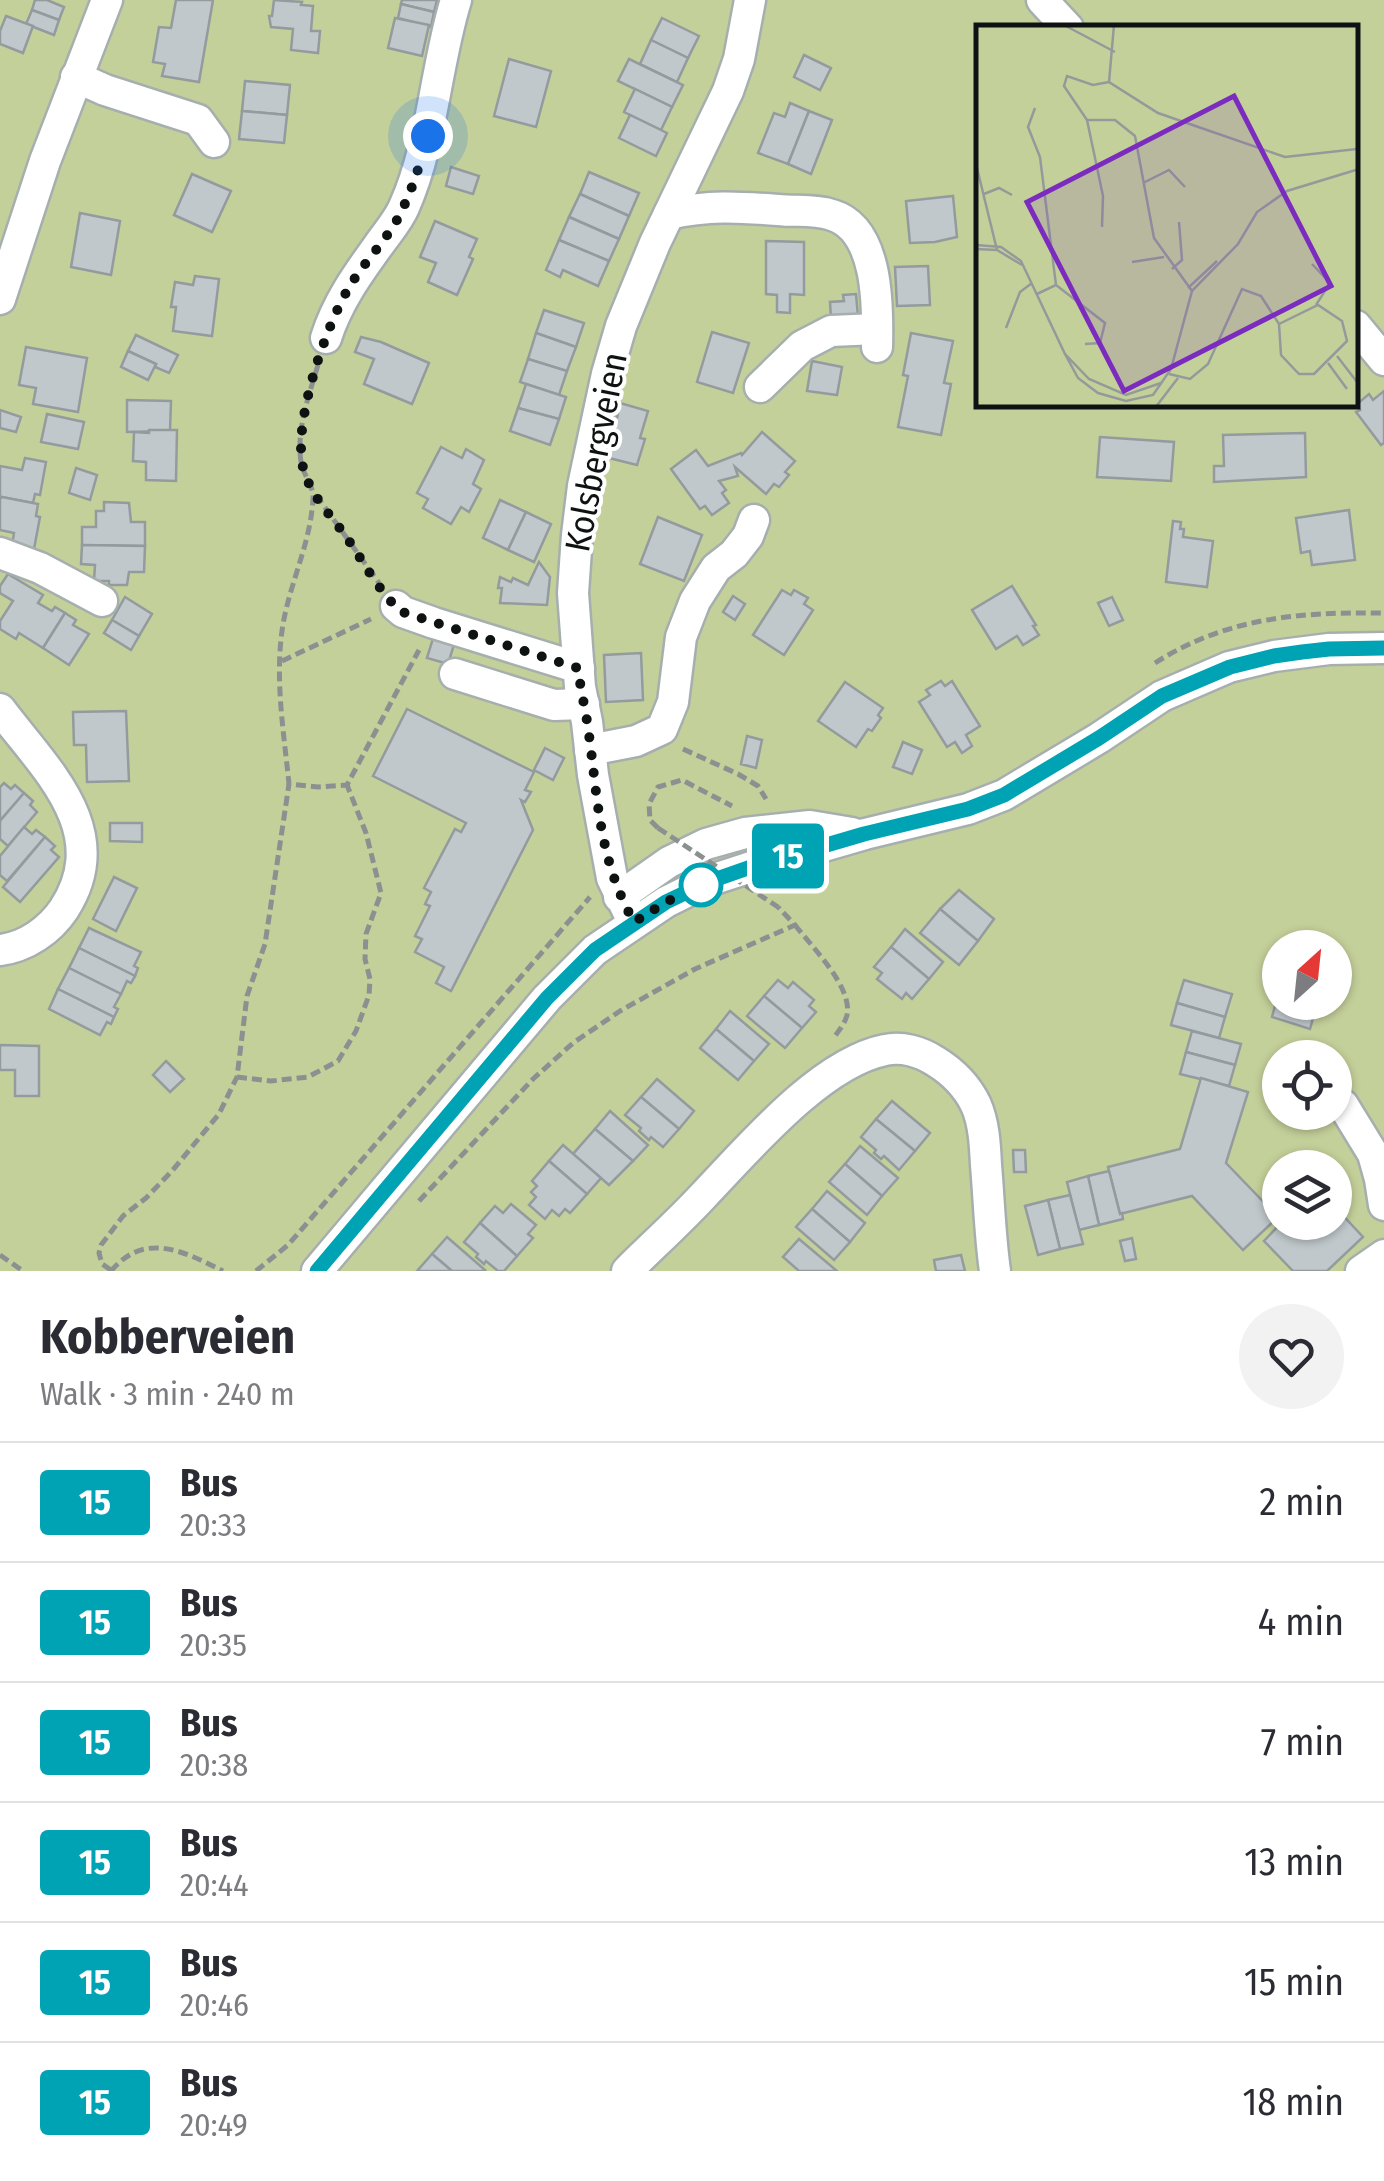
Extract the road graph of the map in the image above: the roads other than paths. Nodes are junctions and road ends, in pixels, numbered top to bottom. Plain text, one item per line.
1 (107, 0) edge
2 (456, 0) edge
3 (750, 0) edge
4 (1042, 0) edge
5 (1065, 25) edge
6 (76, 77) junction
7 (214, 142) dead end
8 (669, 214) junction
9 (0, 300) edge
10 (1359, 330) edge
11 (326, 338) road end
12 (1384, 360) edge
13 (760, 387) dead end
14 (754, 520) dead end
15 (0, 553) edge
16 (102, 601) dead end
17 (396, 606) road end
18 (1384, 648) edge
19 (578, 668) junction
20 (455, 674) dead end
21 (584, 704) junction
22 (0, 710) edge
23 (590, 750) junction
24 (615, 904) junction
25 (0, 950) edge
26 (1352, 1120) edge
27 (1384, 1205) edge
28 (1384, 1255) edge
29 (317, 1271) edge
30 (627, 1271) edge
31 (995, 1271) edge
32 (1361, 1271) edge

1 - 6 street
2 - 11 street
3 - 8 street, Kolsbergveien
4 - 5 street
6 - 7 street
6 - 9 street
8 - 13 street
8 - 19 street, Kolsbergveien
10 - 12 street
14 - 23 street
15 - 16 street
17 - 19 street
18 - 24 street
19 - 21 street, Kolsbergveien
20 - 21 street
21 - 23 street, Kolsbergveien
22 - 25 street
23 - 24 street, Kolsbergveien
24 - 29 street
26 - 27 street
28 - 32 street
30 - 31 street

